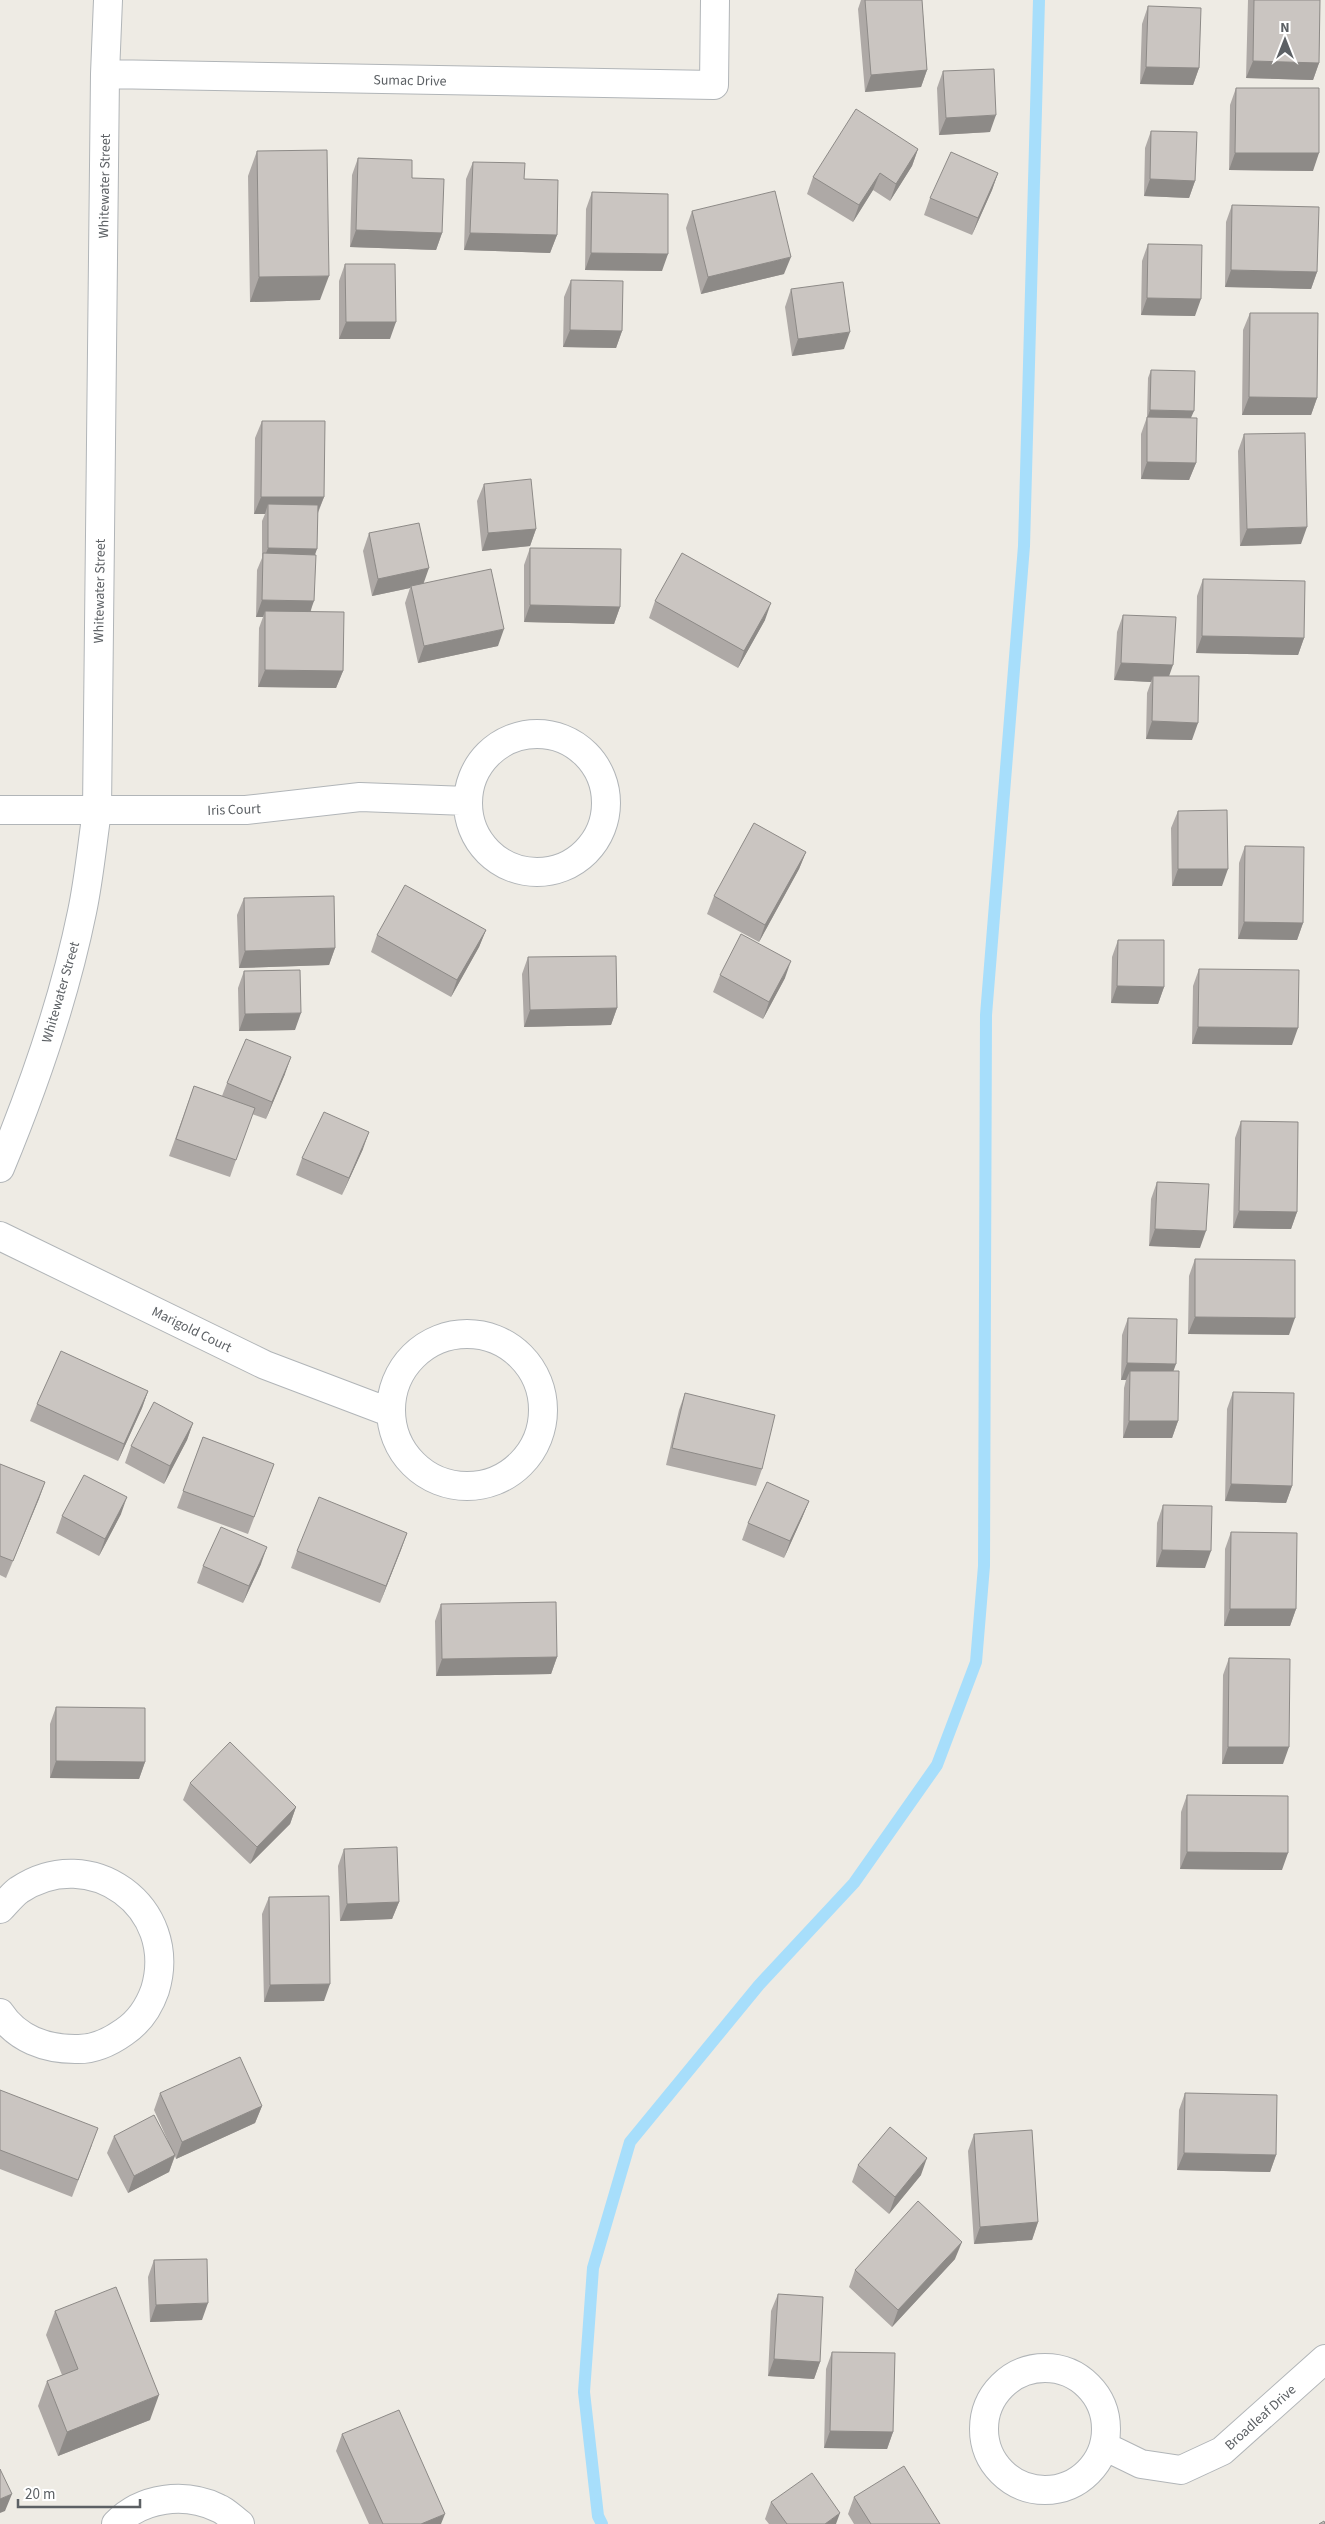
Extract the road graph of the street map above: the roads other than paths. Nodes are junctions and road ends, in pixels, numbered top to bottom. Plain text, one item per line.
1 (108, 0) edge
2 (715, 0) edge
3 (106, 74) junction
4 (467, 801) junction
5 (0, 810) edge
6 (97, 811) junction
7 (0, 1168) edge
8 (0, 1236) edge
9 (389, 1412) junction
10 (0, 1909) edge
11 (0, 2013) edge
12 (1325, 2359) edge
13 (1104, 2446) junction
14 (116, 2524) edge
15 (240, 2524) edge

1 - 3 street, Whitewater Street
2 - 3 street, Sumac Drive
3 - 6 street, Whitewater Street
4 - 4 street
4 - 6 street, Iris Court
5 - 6 street, Iris Court
6 - 7 street, Whitewater Street
8 - 9 street, Marigold Court
9 - 9 street
10 - 11 street
12 - 13 street, Broadleaf Drive
13 - 13 street
14 - 15 street

